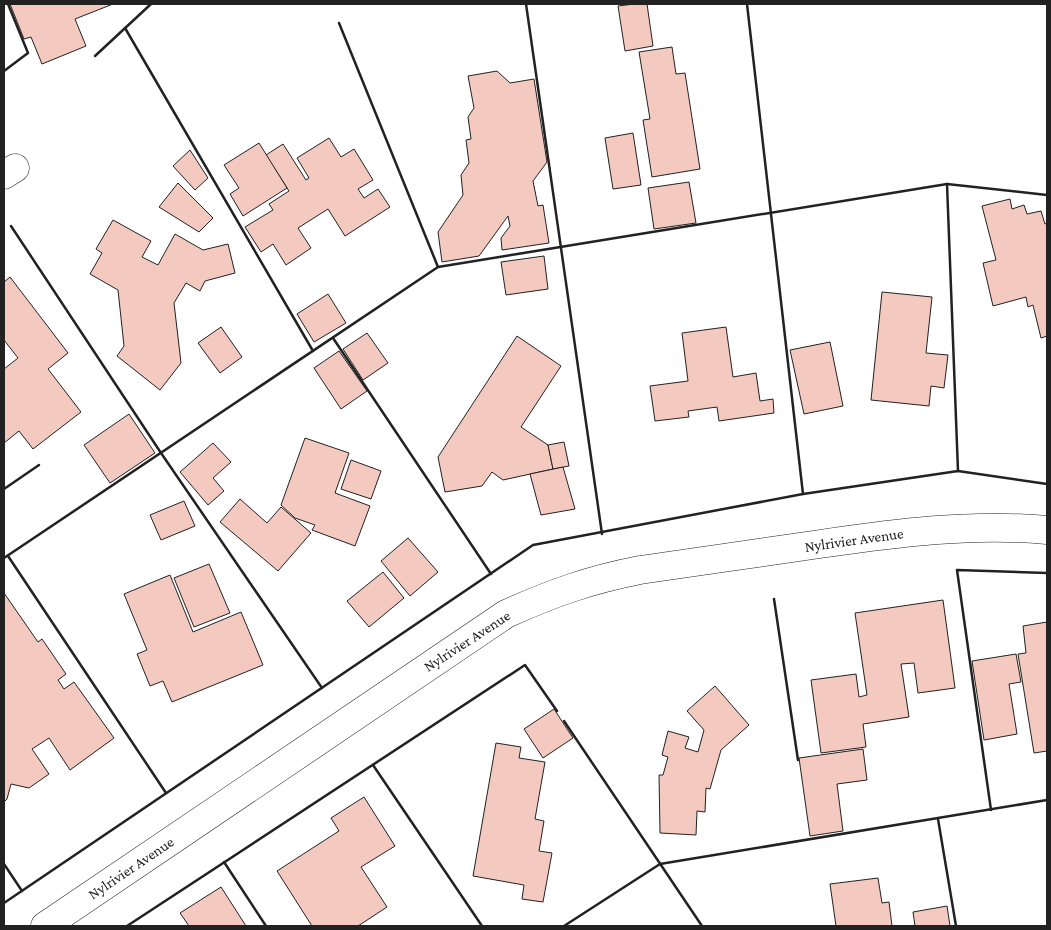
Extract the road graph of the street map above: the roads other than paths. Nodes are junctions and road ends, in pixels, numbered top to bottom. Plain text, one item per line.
1 (1047, 530) edge
2 (45, 926) edge

1 - 2 street, Nylrivier Avenue

